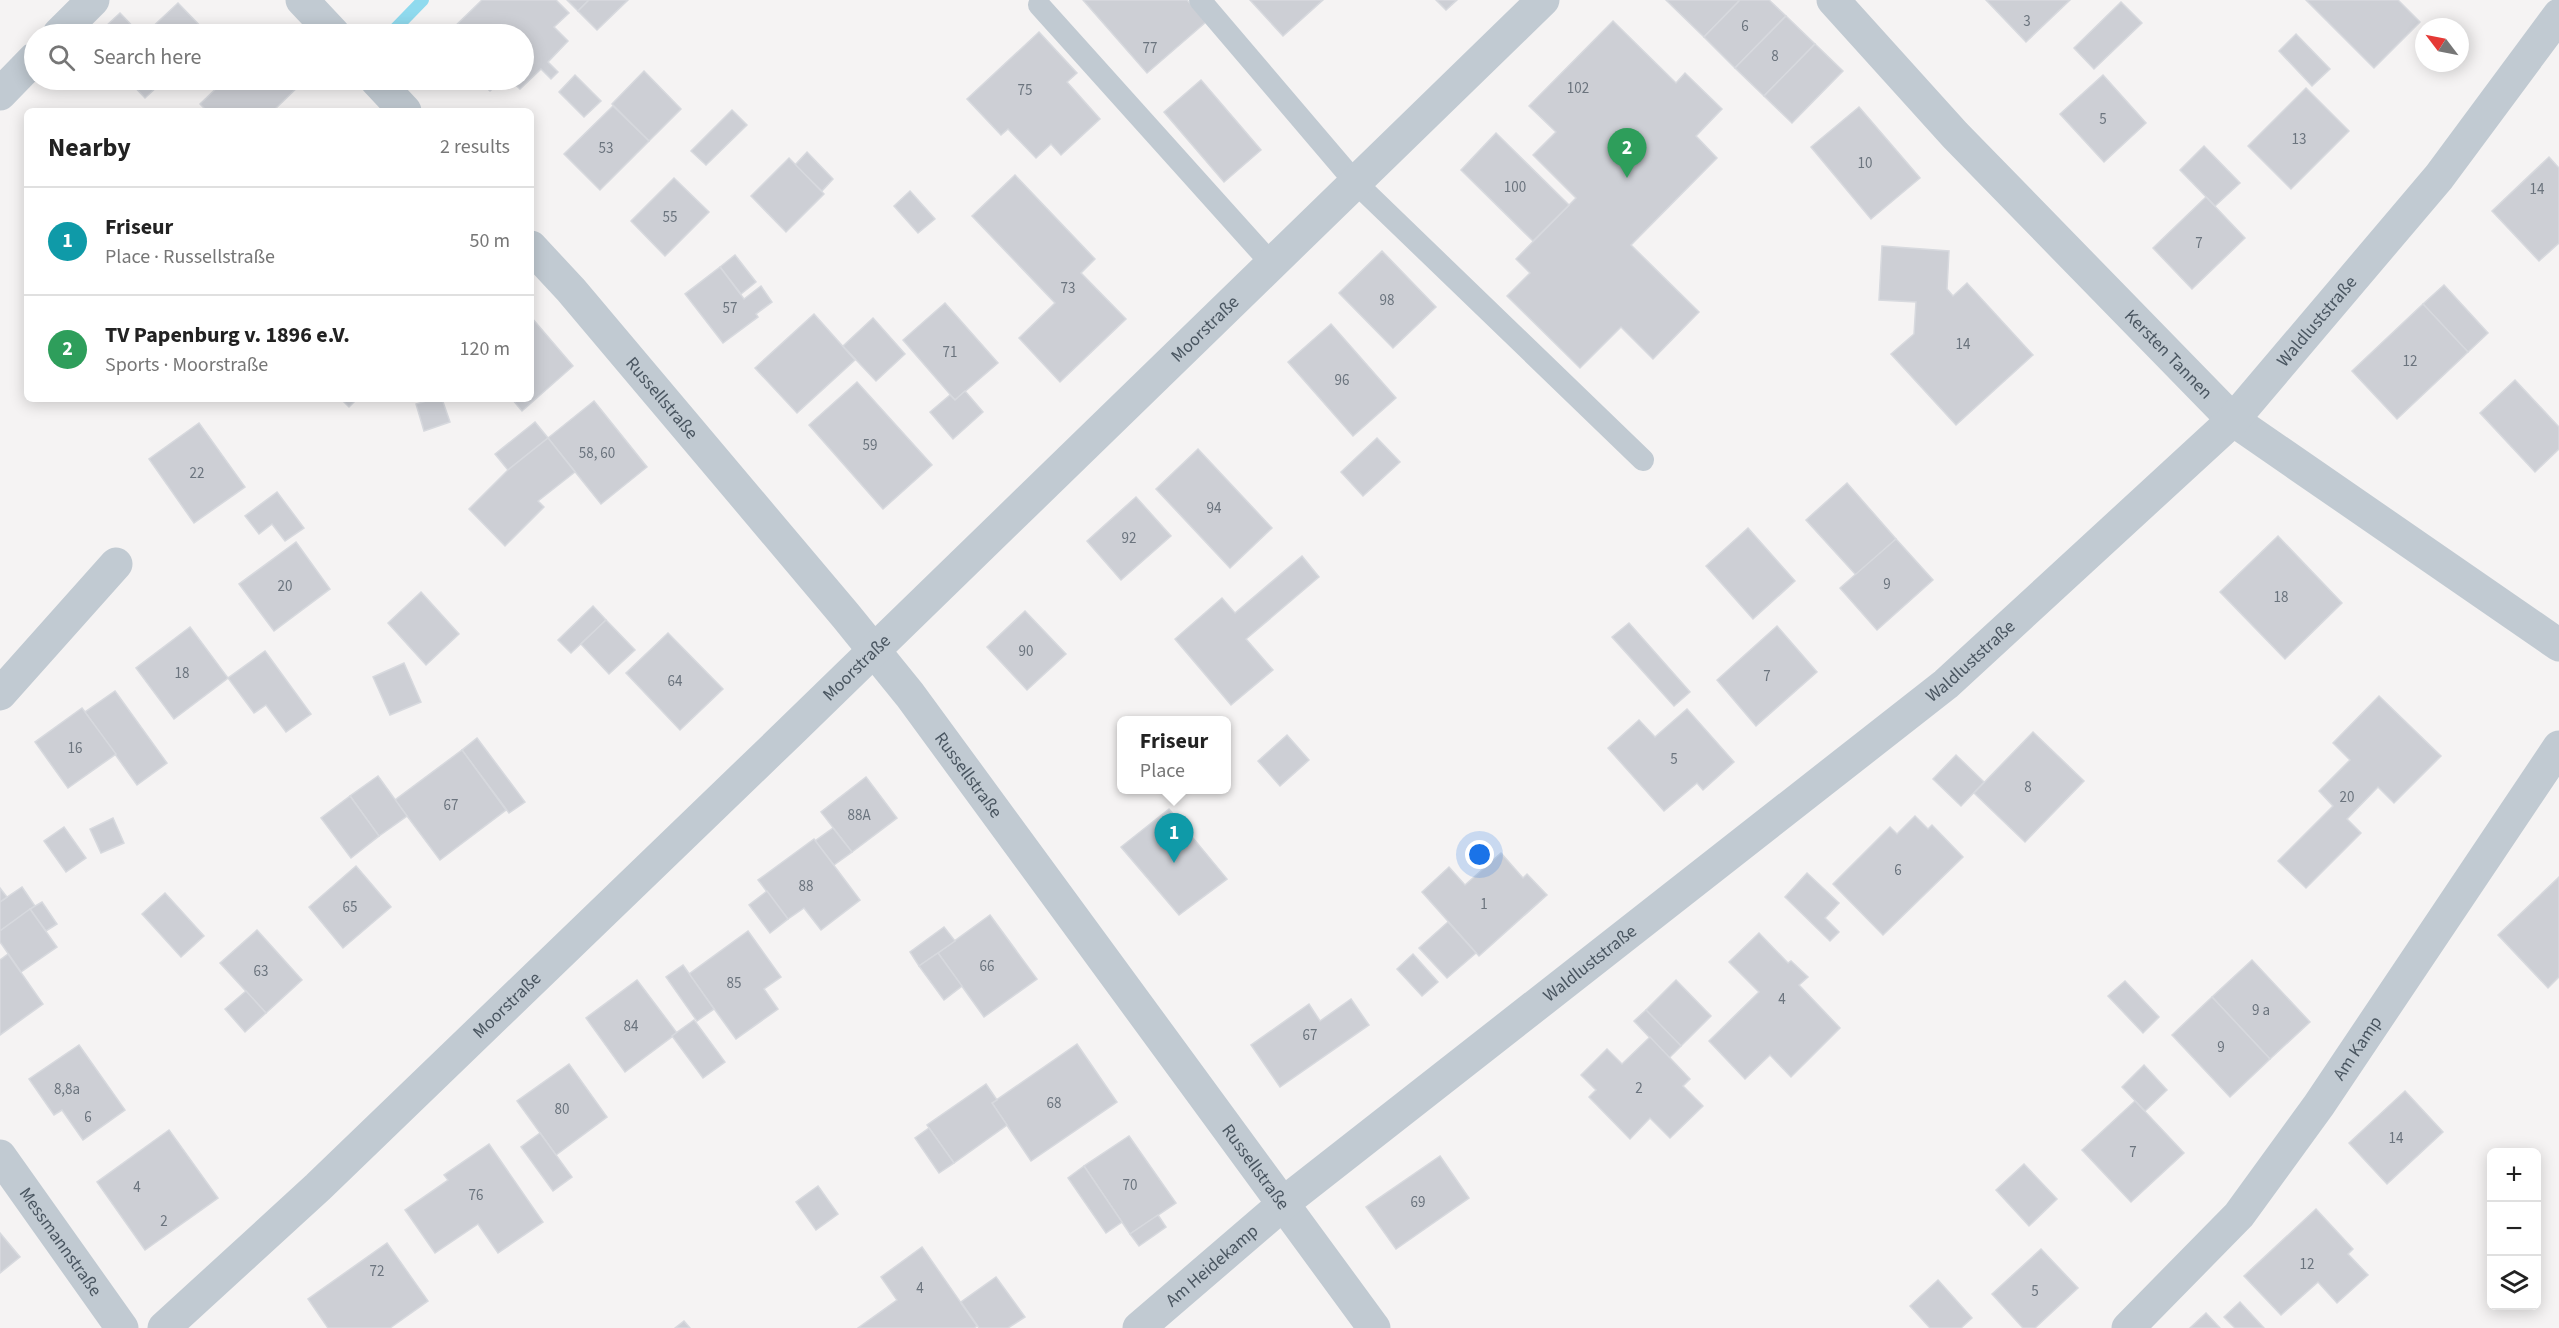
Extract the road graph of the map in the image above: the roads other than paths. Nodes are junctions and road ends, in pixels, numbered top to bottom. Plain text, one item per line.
1 (93, 0) edge
2 (302, 0) edge
3 (1200, 0) edge
4 (1543, 0) edge
5 (1833, 0) edge
6 (1039, 5) dead end
7 (2559, 15) edge
8 (69, 24) edge
9 (325, 24) edge
10 (24, 69) edge
11 (385, 90) edge
12 (0, 94) edge
13 (402, 108) edge
14 (1355, 182) junction
15 (534, 250) edge
16 (1271, 263) junction
17 (2233, 420) junction
18 (1643, 459) dead end
19 (116, 564) dead end
20 (2559, 645) edge
21 (874, 650) junction
22 (0, 694) edge
23 (2559, 747) edge
24 (0, 1156) edge
25 (1284, 1203) junction
26 (122, 1328) edge
27 (164, 1328) edge
28 (1139, 1328) edge
29 (1374, 1328) edge
30 (2128, 1328) edge

1 - 8 street
2 - 9 street
3 - 14 lane
4 - 14 street, Moorstraße
5 - 17 street, Kersten Tannen
6 - 16 lane
7 - 17 street, Waldluststraße
10 - 12 street
11 - 13 street
14 - 16 street, Moorstraße
14 - 18 lane
15 - 21 street, Russellstraße
16 - 21 street, Moorstraße
17 - 20 street, Kersten Tannen
17 - 25 street, Waldluststraße
19 - 22 street
21 - 25 street, Russellstraße
21 - 27 street, Moorstraße
23 - 30 street, Am Kamp
24 - 26 street, Messmannstraße
25 - 28 street, Am Heidekamp
25 - 29 street, Russellstraße

